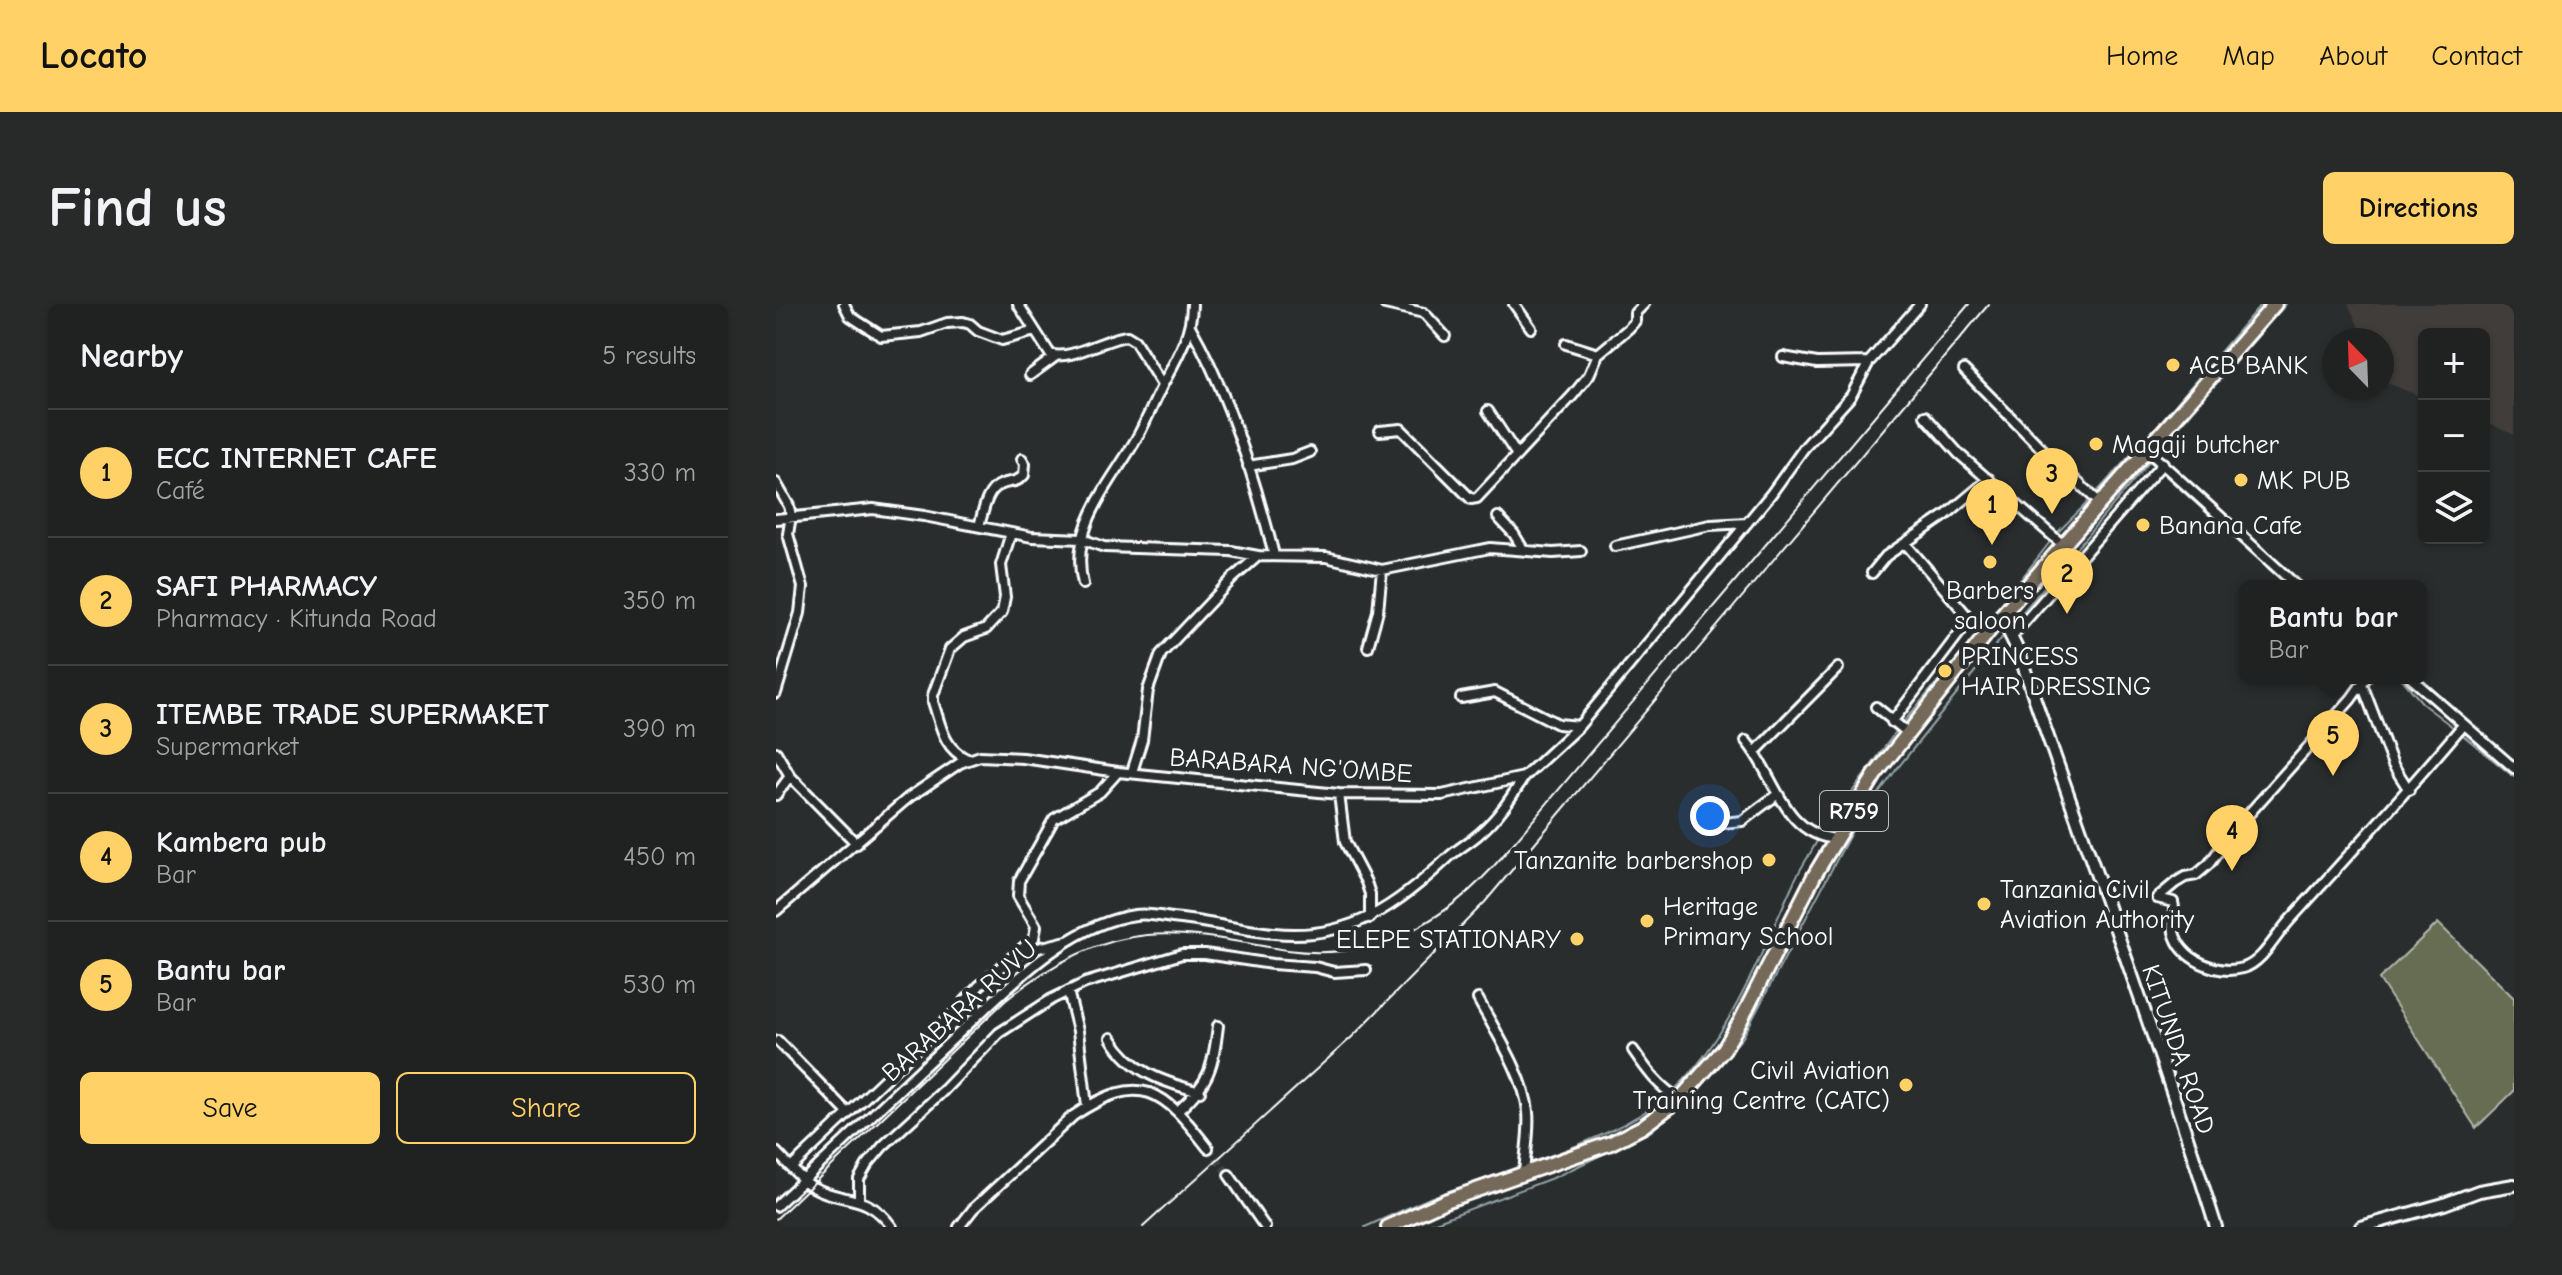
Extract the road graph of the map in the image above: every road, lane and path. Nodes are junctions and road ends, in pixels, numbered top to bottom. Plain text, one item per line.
1 (844, 304) edge
2 (1018, 304) edge
3 (1192, 304) edge
4 (1385, 304) edge
5 (1514, 304) edge
6 (1644, 304) edge
7 (1920, 304) edge
8 (2275, 304) edge
9 (1190, 326) junction
10 (1531, 328) dead end
11 (1035, 331) junction
12 (1445, 336) dead end
13 (1566, 344) dead end
14 (1598, 354) junction
15 (1056, 356) junction
16 (1783, 357) dead end
17 (1869, 362) junction
18 (1964, 370) dead end
19 (1030, 375) dead end
20 (1162, 385) junction
21 (1488, 411) dead end
22 (1925, 416) dead end
23 (1380, 431) dead end
24 (2148, 451) junction
25 (1310, 452) dead end
26 (1517, 455) junction
27 (1022, 459) dead end
28 (2163, 463) junction
29 (1248, 466) junction
30 (1989, 479) junction
31 (776, 483) edge
32 (2101, 504) junction
33 (791, 516) junction
34 (1498, 517) dead end
35 (776, 519) edge
36 (1747, 523) junction
37 (979, 526) junction
38 (1011, 533) junction
39 (1082, 539) junction
40 (1905, 543) junction
41 (2063, 545) junction
42 (1615, 546) dead end
43 (1523, 549) junction
44 (1581, 551) dead end
45 (1274, 555) junction
46 (1258, 556) junction
47 (1382, 570) junction
48 (1872, 573) dead end
49 (2290, 580) edge
50 (1083, 584) dead end
51 (2001, 616) junction
52 (2012, 636) junction
53 (1368, 647) dead end
54 (1838, 668) dead end
55 (2361, 684) edge
56 (2365, 684) edge
57 (2418, 684) edge
58 (776, 693) edge
59 (1461, 698) dead end
60 (1876, 707) dead end
61 (1892, 722) junction
62 (2463, 725) junction
63 (1579, 726) junction
64 (1909, 734) junction
65 (1746, 741) dead end
66 (776, 752) edge
67 (1755, 752) junction
68 (967, 759) junction
69 (2514, 768) edge
70 (1118, 772) junction
71 (1132, 772) junction
72 (790, 776) junction
73 (1524, 777) junction
74 (2409, 790) junction
75 (1339, 794) junction
76 (1778, 794) junction
77 (776, 795) edge
78 (1723, 823) dead end
79 (1835, 839) junction
80 (857, 844) junction
81 (776, 911) edge
82 (1370, 918) junction
83 (1070, 941) junction
84 (1018, 953) junction
85 (1366, 970) dead end
86 (1068, 991) junction
87 (1478, 999) dead end
88 (1218, 1026) dead end
89 (1111, 1038) dead end
90 (778, 1041) dead end
91 (1633, 1050) dead end
92 (1200, 1092) junction
93 (1680, 1099) junction
94 (1087, 1106) junction
95 (1179, 1110) junction
96 (848, 1113) junction
97 (1208, 1148) tunnel mouth
98 (776, 1152) edge
99 (792, 1167) junction
100 (1524, 1174) junction
101 (1229, 1175) tunnel mouth
102 (805, 1179) junction
103 (2514, 1185) edge
104 (859, 1199) junction
105 (776, 1206) edge
106 (892, 1227) edge
107 (959, 1227) edge
108 (1265, 1227) edge
109 (1388, 1227) edge
110 (2216, 1227) edge
111 (2361, 1227) edge

1 - 11 street
2 - 11 street
3 - 9 street
4 - 12 street
5 - 10 street
6 - 14 street
7 - 17 street
8 - 24 main road, R759
9 - 20 street
9 - 29 street
11 - 15 street
13 - 14 street
14 - 26 street
15 - 19 street
15 - 20 street
16 - 17 street
17 - 36 street
18 - 32 street
20 - 39 street
21 - 26 street
22 - 30 street
23 - 26 street
24 - 28 street
24 - 32 main road, R759
25 - 29 street
27 - 37 street
28 - 49 street
28 - 52 street
29 - 45 street
30 - 40 street
30 - 41 street
31 - 33 street
32 - 41 main road, R759
33 - 35 street
33 - 37 street
33 - 58 street
34 - 43 street
36 - 42 street
36 - 63 street
37 - 38 street
38 - 39 street
38 - 68 street
39 - 46 street
39 - 50 street
40 - 48 street
40 - 61 street
41 - 51 main road, R759
43 - 44 street
43 - 47 street
45 - 46 street
45 - 47 street
46 - 71 street
47 - 53 street
51 - 52 street, KITUNDA ROAD
51 - 64 main road, R759
52 - 110 street, KITUNDA ROAD
54 - 67 street
55 - 74 street
56 - 74 street
57 - 62 street
59 - 63 street
60 - 61 street
61 - 64 street
62 - 69 street
62 - 74 street
63 - 73 street
64 - 79 main road, R759
65 - 67 street
66 - 72 street
67 - 76 street
68 - 70 street, BARABARA NG'OMBE
68 - 80 street, BARABARA NG'OMBE
70 - 71 street, BARABARA NG'OMBE
70 - 84 street
71 - 75 street, BARABARA NG'OMBE
72 - 77 street
72 - 80 street
73 - 75 street, BARABARA NG'OMBE
73 - 82 street, BARABARA RUVU
75 - 82 street
76 - 78 street
76 - 79 street
79 - 93 main road, R759
80 - 81 street, BARABARA NG'OMBE
82 - 83 street, BARABARA RUVU
83 - 84 street
83 - 102 street, BARABARA RUVU
84 - 96 street
85 - 86 street
86 - 94 street
86 - 104 street
87 - 100 street
88 - 92 street
89 - 92 street
90 - 96 street
91 - 93 street
92 - 95 street
93 - 100 main road, R759
94 - 95 street
94 - 107 street
95 - 97 street
96 - 99 street
98 - 99 street
99 - 102 street
100 - 109 main road, R759
101 - 108 street
102 - 104 street
102 - 105 street, BARABARA RUVU
103 - 111 street
104 - 106 street

